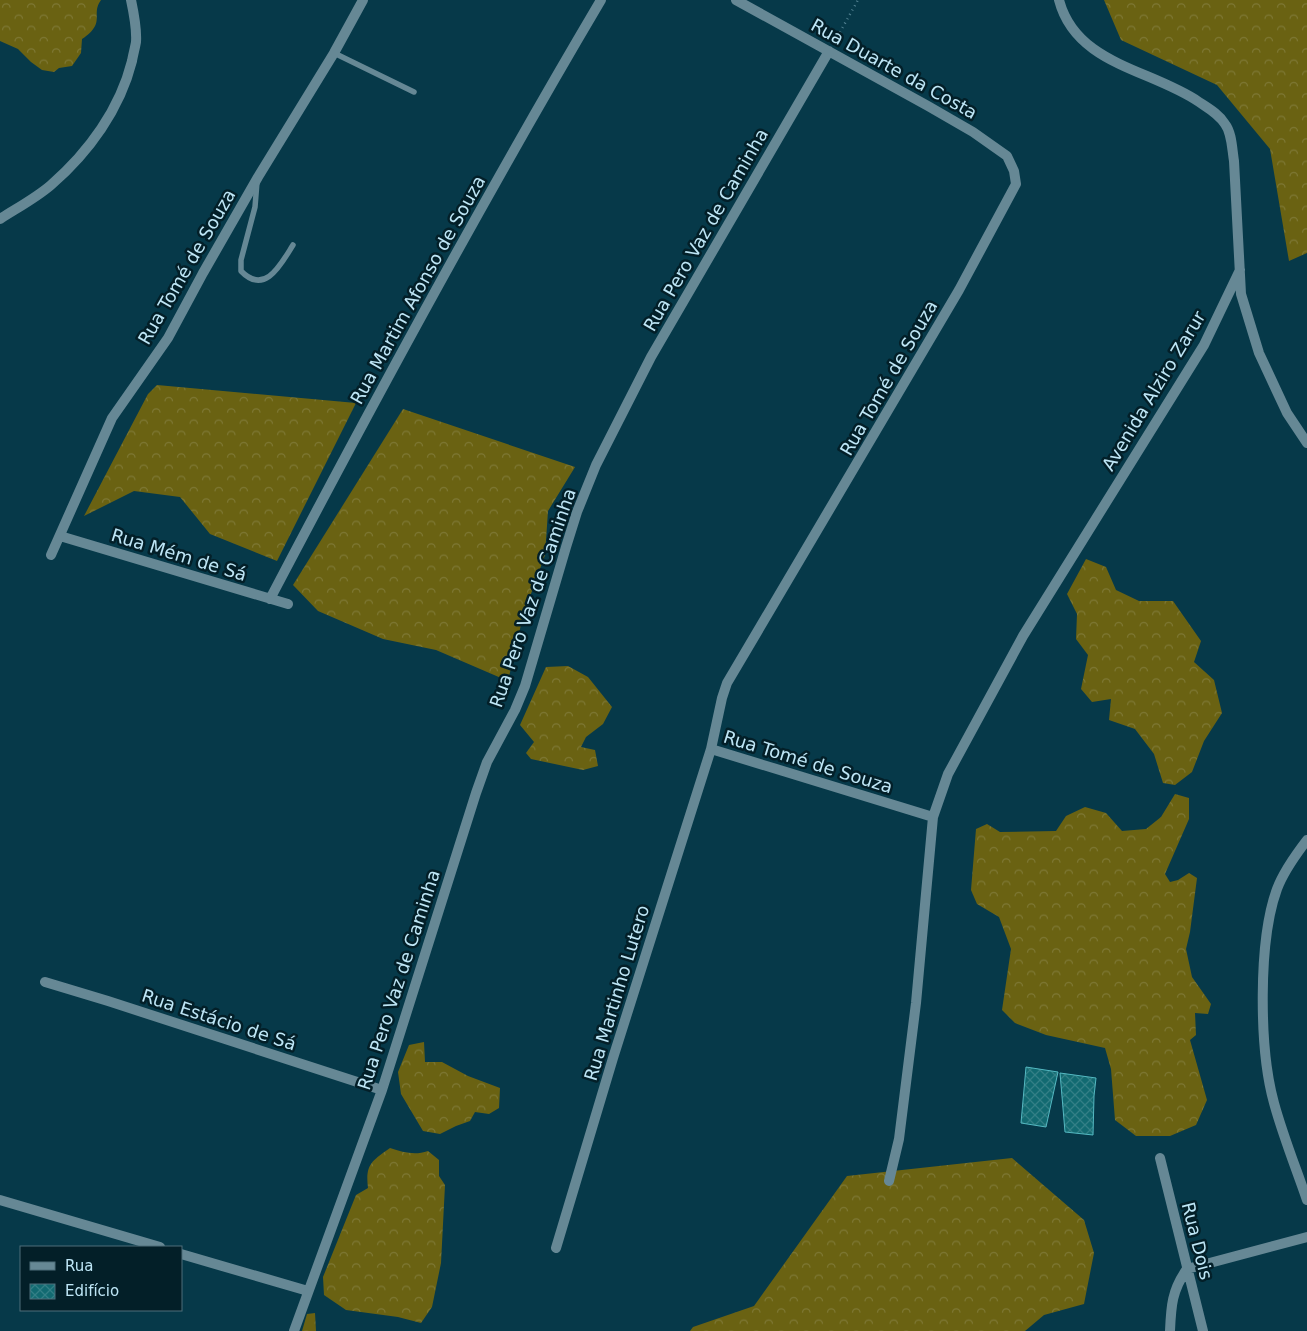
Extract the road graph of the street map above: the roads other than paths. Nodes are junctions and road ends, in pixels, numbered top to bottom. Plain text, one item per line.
1 (131, 0) edge
2 (363, 0) edge
3 (601, 0) edge
4 (736, 0) edge
5 (1059, 0) edge
6 (829, 51) junction
7 (334, 53) junction
8 (414, 92) dead end
9 (258, 177) junction
10 (1016, 184) joint
11 (0, 219) edge
12 (293, 245) dead end
13 (1240, 270) junction
14 (1307, 443) edge
15 (60, 536) junction
16 (51, 555) dead end
17 (270, 599) junction
18 (288, 604) dead end
19 (711, 749) junction
20 (933, 817) junction
21 (1307, 840) edge
22 (45, 982) dead end
23 (382, 1090) junction
24 (1160, 1158) dead end
25 (889, 1181) dead end
26 (0, 1200) edge
27 (1307, 1200) edge
28 (1307, 1237) edge
29 (157, 1246) edge
30 (556, 1248) dead end
31 (182, 1254) edge
32 (1187, 1269) junction
33 (308, 1291) junction
34 (294, 1331) edge
35 (1170, 1331) edge
36 (1204, 1331) edge

1 - 11 street
2 - 7 street, Rua Tomé de Souza
3 - 17 street, Rua Martim Afonso de Souza
4 - 6 street, Rua Duarte da Costa
5 - 13 street, Avenida Alziro Zarur
6 - 10 street, Rua Duarte da Costa
6 - 23 street, Rua Pero Vaz de Caminha
7 - 8 lane
7 - 9 street, Rua Tomé de Souza
9 - 12 lane
9 - 15 street, Rua Tomé de Souza
10 - 19 street, Rua Tomé de Souza
13 - 14 street
13 - 20 street, Avenida Alziro Zarur
15 - 16 street, Rua Tomé de Souza
15 - 17 street, Rua Mém de Sá
17 - 18 street, Rua Mém de Sá
19 - 20 street, Rua Tomé de Souza
19 - 30 street, Rua Martinho Lutero
20 - 25 street
21 - 27 street
22 - 23 street, Rua Estácio de Sá
23 - 33 street, Rua Pero Vaz de Caminha
24 - 32 street, Rua Dois
26 - 29 street
28 - 32 street
31 - 33 street
32 - 35 street
32 - 36 street, Rua Dois
33 - 34 street, Rua Pero Vaz de Caminha

